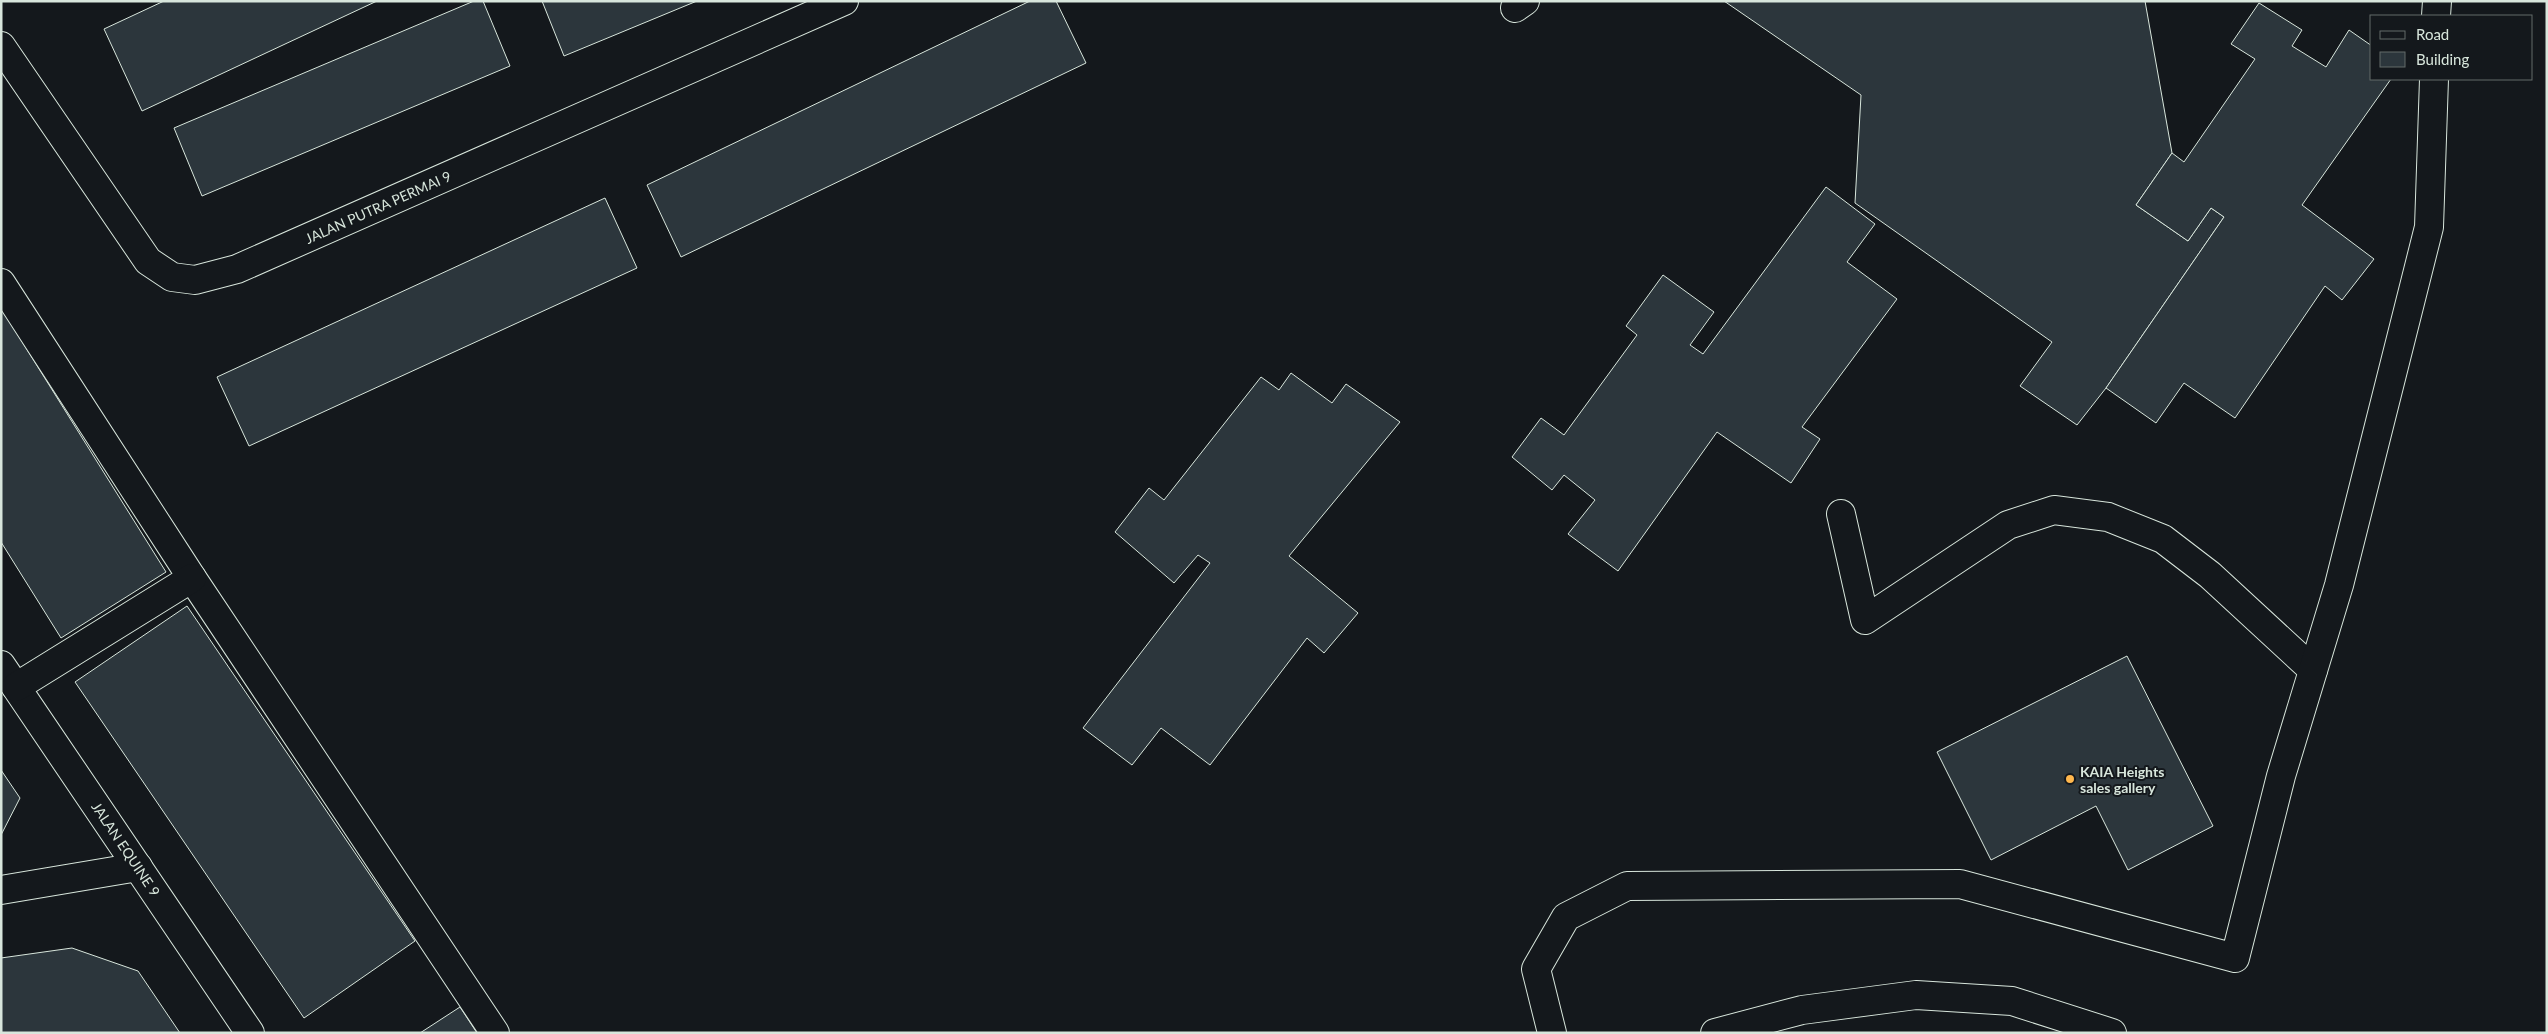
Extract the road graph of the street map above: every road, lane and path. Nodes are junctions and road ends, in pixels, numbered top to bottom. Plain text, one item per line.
1 (844, 1) edge
2 (2437, 1) edge
3 (2436, 15) edge
4 (1, 46) edge
5 (2434, 80) edge
6 (1, 283) edge
7 (1841, 514) dead end
8 (192, 578) junction
9 (1, 665) edge
10 (2313, 670) junction
11 (16, 688) junction
12 (138, 867) junction
13 (1, 890) edge
14 (250, 1033) edge
15 (495, 1033) edge
16 (1552, 1033) edge
17 (1715, 1033) edge
18 (2112, 1033) edge

1 - 4 street, JALAN PUTRA PERMAI 9
2 - 3 street
5 - 10 street
6 - 8 street
7 - 10 street
8 - 11 street
8 - 15 street
9 - 11 street, JALAN EQUINE 9
10 - 16 street
11 - 12 street, JALAN EQUINE 9
12 - 13 street
12 - 14 street, JALAN EQUINE 9
17 - 18 street

